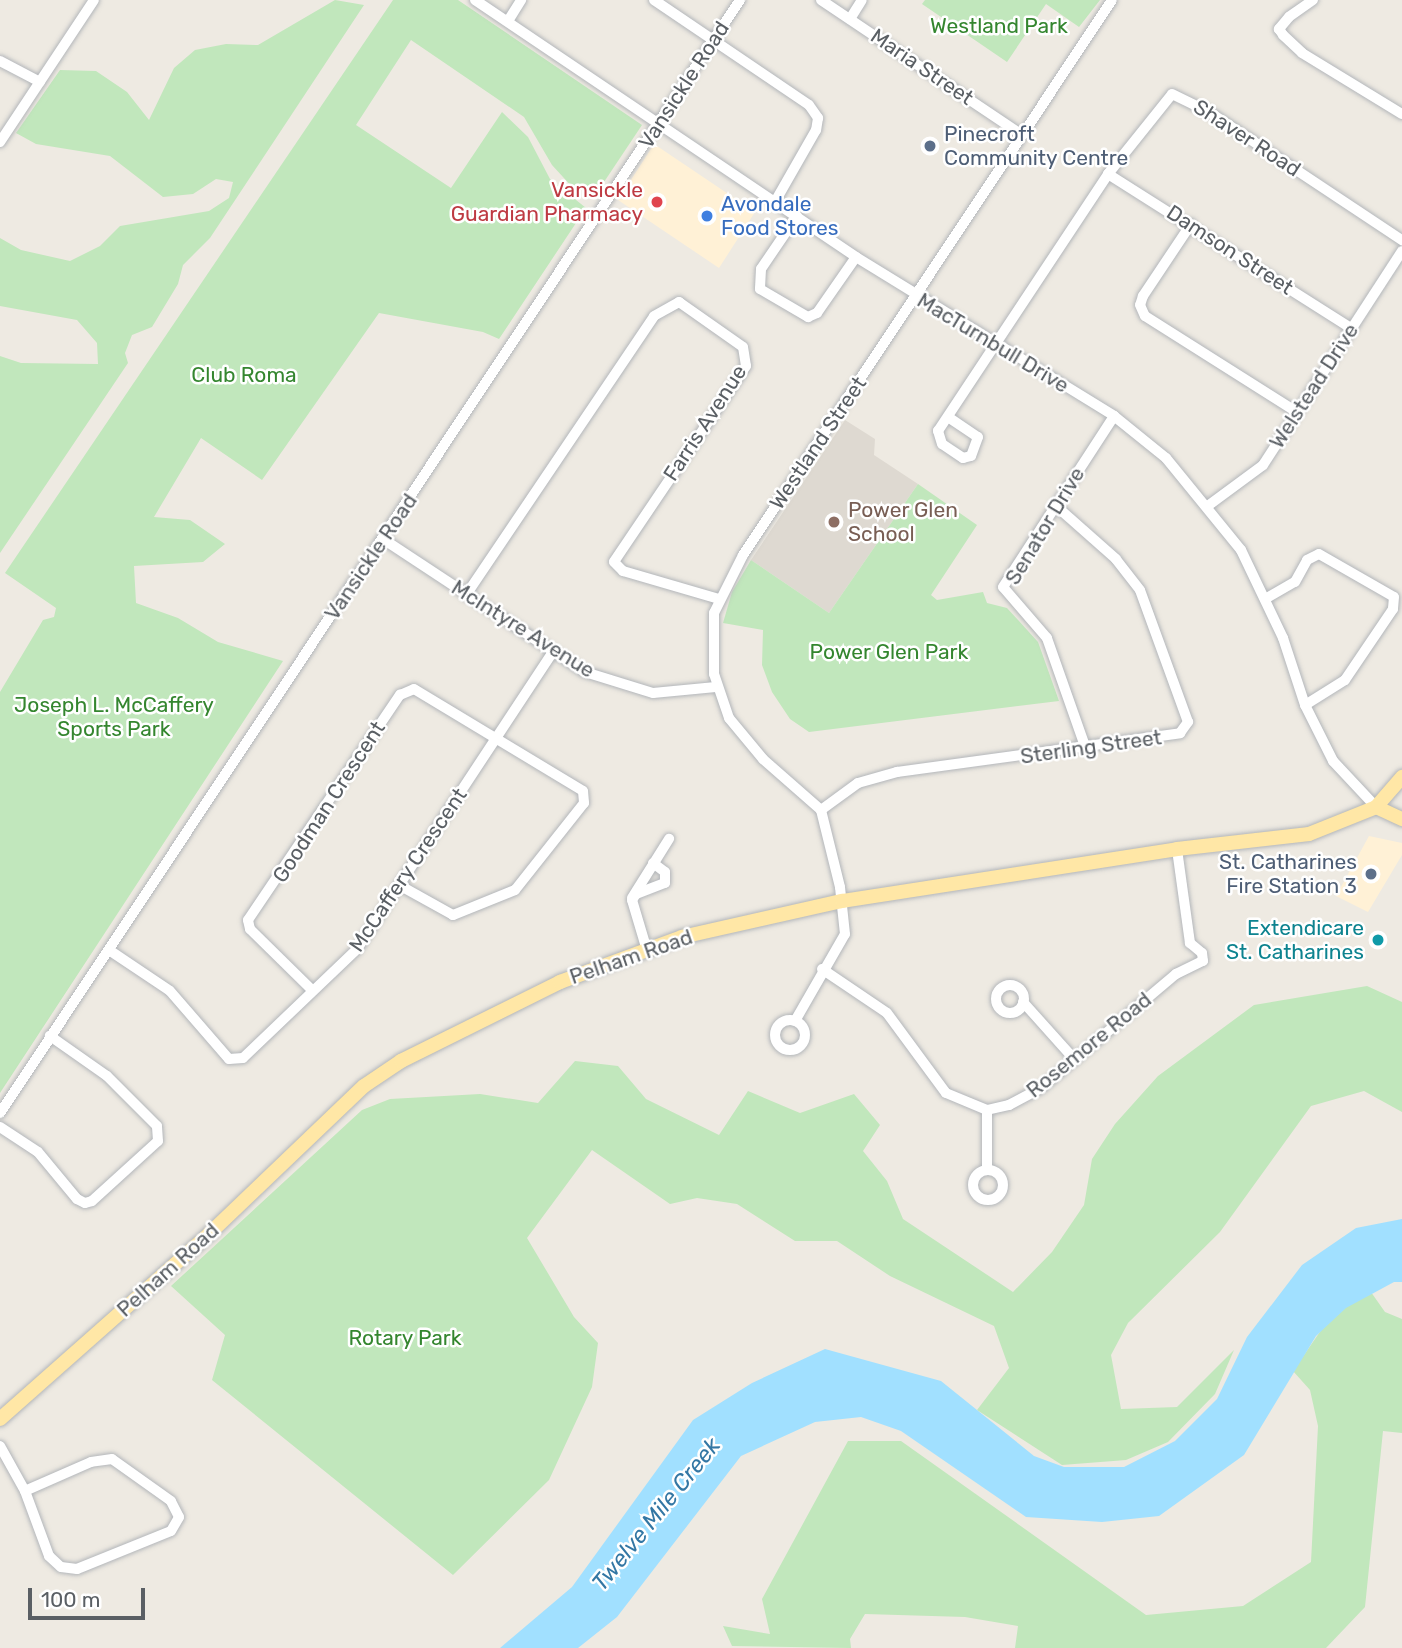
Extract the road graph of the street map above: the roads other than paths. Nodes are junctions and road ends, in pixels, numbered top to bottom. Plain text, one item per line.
1 (94, 0) edge
2 (475, 0) edge
3 (521, 0) edge
4 (654, 0) edge
5 (740, 0) edge
6 (821, 0) edge
7 (862, 0) edge
8 (1112, 0) edge
9 (1313, 0) edge
10 (850, 19) junction
11 (508, 21) junction
12 (714, 41) junction
13 (0, 61) edge
14 (40, 82) junction
15 (1402, 114) edge
16 (659, 123) junction
17 (1023, 135) junction
18 (0, 142) edge
19 (1108, 174) junction
20 (775, 202) junction
21 (797, 216) junction
22 (1191, 224) junction
23 (1402, 240) edge
24 (1402, 251) edge
25 (856, 257) junction
26 (917, 296) junction
27 (1351, 328) junction
28 (995, 345) junction
29 (1297, 412) junction
30 (1114, 416) junction
31 (948, 417) dead end
32 (1055, 505) junction
33 (1209, 505) junction
34 (383, 539) junction
35 (466, 595) junction
36 (719, 599) junction
37 (1265, 599) junction
38 (553, 652) junction
39 (716, 687) junction
40 (1305, 705) junction
41 (496, 738) junction
42 (1086, 749) junction
43 (1402, 777) edge
44 (1376, 807) junction
45 (821, 810) junction
46 (1402, 820) edge
47 (669, 839) dead end
48 (1177, 849) junction
49 (653, 863) junction
50 (401, 886) junction
51 (842, 901) junction
52 (632, 905) junction
53 (646, 947) junction
54 (109, 950) junction
55 (822, 969) junction
56 (312, 990) junction
57 (1023, 1002) dead end
58 (795, 1021) dead end
59 (50, 1036) junction
60 (1075, 1060) junction
61 (987, 1110) junction
62 (0, 1113) edge
63 (0, 1127) edge
64 (987, 1170) dead end
65 (0, 1419) edge
66 (0, 1446) edge
67 (25, 1491) junction

1 - 14 street
2 - 11 street, MacTurnbull Drive
3 - 11 street
4 - 12 street
5 - 12 street, Vansickle Road
6 - 10 street, Maria Street
7 - 10 street
8 - 17 street, Westland Street
9 - 15 street
10 - 17 street, Maria Street
11 - 16 street, MacTurnbull Drive
12 - 16 street, Vansickle Road
12 - 20 street
13 - 14 street
14 - 18 street
16 - 20 street, MacTurnbull Drive
16 - 34 street, Vansickle Road
17 - 26 street, Westland Street
19 - 22 street, Damson Street
19 - 23 street, Shaver Road
19 - 28 street, Shaver Road
20 - 21 street, MacTurnbull Drive
21 - 25 street, MacTurnbull Drive
21 - 25 street
22 - 27 street, Damson Street
22 - 29 street
24 - 27 street, Welstead Drive
25 - 26 street, MacTurnbull Drive
26 - 28 street, MacTurnbull Drive
26 - 36 street, Westland Street
27 - 29 street, Welstead Drive
28 - 30 street, MacTurnbull Drive
28 - 31 street, Shaver Road
29 - 33 street, Welstead Drive
30 - 32 street, Senator Drive
30 - 33 street, MacTurnbull Drive
32 - 42 street, Senator Drive
32 - 42 street, Sterling Street
33 - 37 street, MacTurnbull Drive
34 - 35 street, McIntyre Avenue
34 - 54 street, Vansickle Road
35 - 36 street, Farris Avenue
35 - 38 street, McIntyre Avenue
36 - 39 street, Westland Street
37 - 40 street, MacTurnbull Drive
37 - 40 street
38 - 39 street, McIntyre Avenue
38 - 41 street, McCaffery Crescent
39 - 45 street, Westland Street
40 - 44 street, MacTurnbull Drive
41 - 50 street, McCaffery Crescent
41 - 50 street
41 - 56 street, Goodman Crescent
42 - 45 street, Sterling Street
43 - 44 main road
44 - 46 main road
44 - 48 main road, Pelham Road
45 - 51 street
47 - 49 street
48 - 51 main road, Pelham Road
48 - 60 street, Rosemore Road
49 - 52 street
49 - 52 street
50 - 56 street, McCaffery Crescent
51 - 53 main road, Pelham Road
51 - 55 street
52 - 53 street
53 - 65 main road, Pelham Road
54 - 56 street, McCaffery Crescent
54 - 59 street, Vansickle Road
55 - 58 street
55 - 61 street
57 - 60 street
59 - 62 street, Vansickle Road
59 - 63 street
60 - 61 street, Rosemore Road
61 - 64 street
66 - 67 street
67 - 67 street

